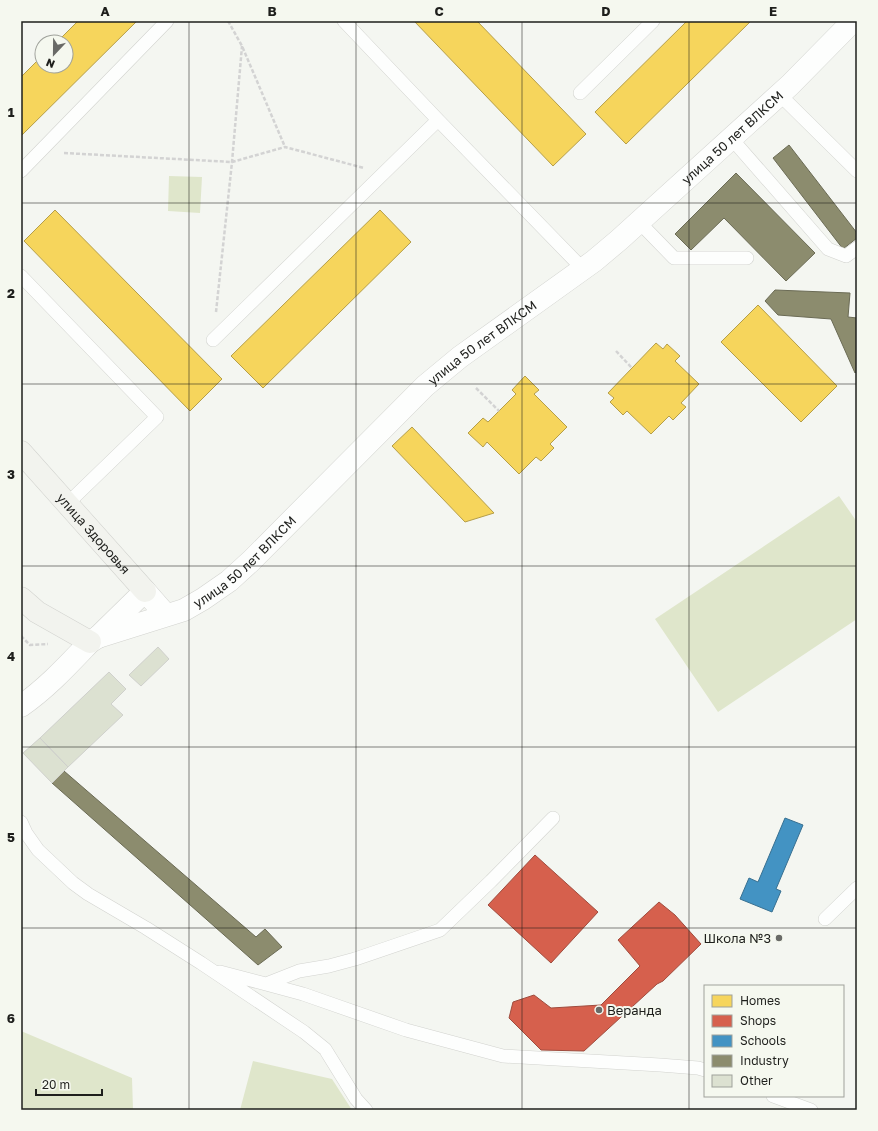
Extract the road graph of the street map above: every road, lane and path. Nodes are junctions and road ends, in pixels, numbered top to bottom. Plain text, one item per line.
1 (167, 21) edge
2 (228, 21) edge
3 (344, 21) edge
4 (653, 21) edge
5 (853, 21) edge
6 (242, 46) junction
7 (580, 93) dead end
8 (780, 94) junction
9 (438, 120) junction
10 (731, 138) junction
11 (285, 147) junction
12 (40, 151) junction
13 (232, 162) junction
14 (21, 171) edge
15 (857, 171) edge
16 (384, 173) junction
17 (639, 222) junction
18 (857, 248) edge
19 (747, 258) dead end
20 (583, 269) junction
21 (21, 276) edge
22 (213, 340) joint
23 (616, 351) dead end
24 (632, 368) dead end
25 (476, 388) dead end
26 (499, 411) dead end
27 (21, 452) edge
28 (67, 504) junction
29 (145, 591) junction
30 (21, 598) edge
31 (166, 615) junction
32 (94, 640) junction
33 (21, 706) edge
34 (552, 818) dead end
35 (21, 822) edge
36 (857, 888) edge
37 (825, 919) dead end
38 (211, 969) junction
39 (266, 984) junction
40 (704, 1070) edge
41 (776, 1097) edge
42 (366, 1110) edge
43 (811, 1110) edge

1 - 12 lane
2 - 6 path
3 - 9 lane
4 - 7 lane
5 - 8 street, улица 50 лет ВЛКСМ
6 - 11 path
6 - 13 path
8 - 10 street, улица 50 лет ВЛКСМ
8 - 15 lane
9 - 16 lane
9 - 20 lane
10 - 17 street, улица 50 лет ВЛКСМ
10 - 18 lane
11 - 13 path
11 - 16 path
12 - 13 path
12 - 14 lane
13 - 22 path
16 - 22 lane
17 - 19 lane
17 - 20 street, улица 50 лет ВЛКСМ
20 - 31 street, улица 50 лет ВЛКСМ
21 - 28 lane
23 - 24 path
25 - 26 path
27 - 28 street, улица Здоровья
28 - 29 street, улица Здоровья
29 - 31 street, улица Здоровья
29 - 32 street, улица 50 лет ВЛКСМ
30 - 32 street
31 - 32 street, улица 50 лет ВЛКСМ
32 - 33 street, улица 50 лет ВЛКСМ
34 - 39 lane
35 - 38 lane
36 - 37 lane
38 - 39 lane
38 - 42 lane
39 - 40 lane
41 - 43 lane

